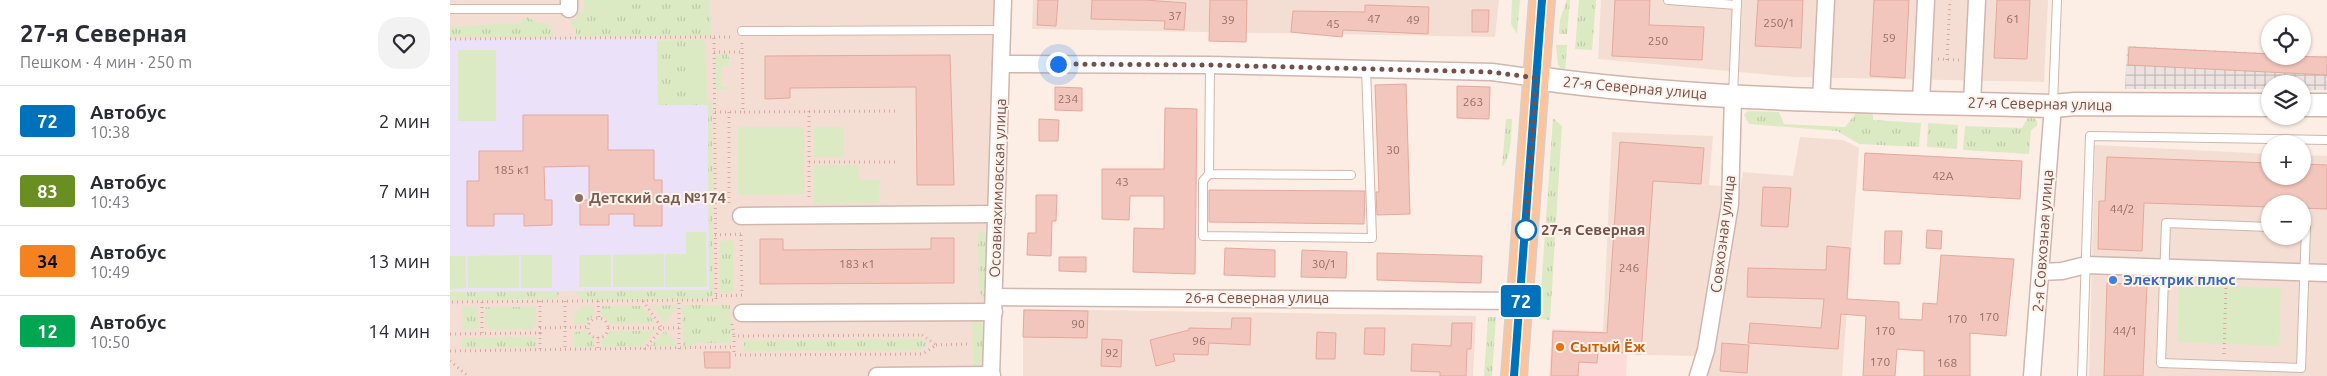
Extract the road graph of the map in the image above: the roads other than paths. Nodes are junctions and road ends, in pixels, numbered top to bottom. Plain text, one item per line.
1 (1003, 0) edge
2 (1542, 0) edge
3 (1668, 0) edge
4 (1826, 0) edge
5 (1926, 0) edge
6 (1977, 0) edge
7 (2058, 0) edge
8 (1737, 2) edge
9 (569, 4) edge
10 (450, 9) edge
11 (1001, 30) junction
12 (742, 31) dead end
13 (1001, 64) junction
14 (1210, 65) junction
15 (1366, 68) junction
16 (1536, 78) junction
17 (1733, 96) junction
18 (1821, 101) junction
19 (1921, 102) junction
20 (1972, 103) junction
21 (2261, 105) edge
22 (2311, 105) edge
23 (2327, 105) edge
24 (2053, 106) junction
25 (2327, 140) edge
26 (1209, 174) junction
27 (1351, 175) dead end
28 (997, 214) junction
29 (733, 219) road end
30 (2261, 227) edge
31 (2305, 245) edge
32 (2086, 265) junction
33 (2164, 267) junction
34 (2041, 272) junction
35 (2304, 272) junction
36 (2327, 273) edge
37 (1521, 301) junction
38 (994, 304) junction
39 (742, 313) dead end
40 (877, 376) edge
41 (992, 376) edge
42 (1514, 376) edge
43 (1698, 376) edge
44 (2032, 376) edge
45 (2082, 376) edge

1 - 11 street, Осоавиахимовская улица
2 - 16 main road
3 - 8 lane
4 - 18 street
5 - 19 street
6 - 20 street
7 - 24 lane
8 - 17 lane, Совхозная улица
9 - 10 lane
11 - 12 lane
11 - 13 street, Осоавиахимовская улица
13 - 14 street, 27-я Северная улица
13 - 28 street, Осоавиахимовская улица
14 - 15 street, 27-я Северная улица
14 - 26 lane
15 - 16 street, 27-я Северная улица
15 - 26 lane
16 - 17 street, 27-я Северная улица
16 - 37 main road
17 - 18 street, 27-я Северная улица
17 - 43 street, Совхозная улица
18 - 19 street, 27-я Северная улица
19 - 20 street, 27-я Северная улица
20 - 24 street, 27-я Северная улица
21 - 24 street, 27-я Северная улица
22 - 23 street
24 - 34 street, 2-я Совхозная улица
25 - 32 lane
26 - 27 lane
28 - 29 street
28 - 38 street, Осоавиахимовская улица
30 - 33 lane
31 - 35 lane
32 - 33 street
32 - 34 street
32 - 45 lane
33 - 35 street
33 - 35 lane
34 - 44 street, 2-я Совхозная улица
35 - 36 street
37 - 38 street, 26-я Северная улица
37 - 42 main road
38 - 39 street, 26-я Северная улица
38 - 41 street, Осоавиахимовская улица
40 - 41 street

